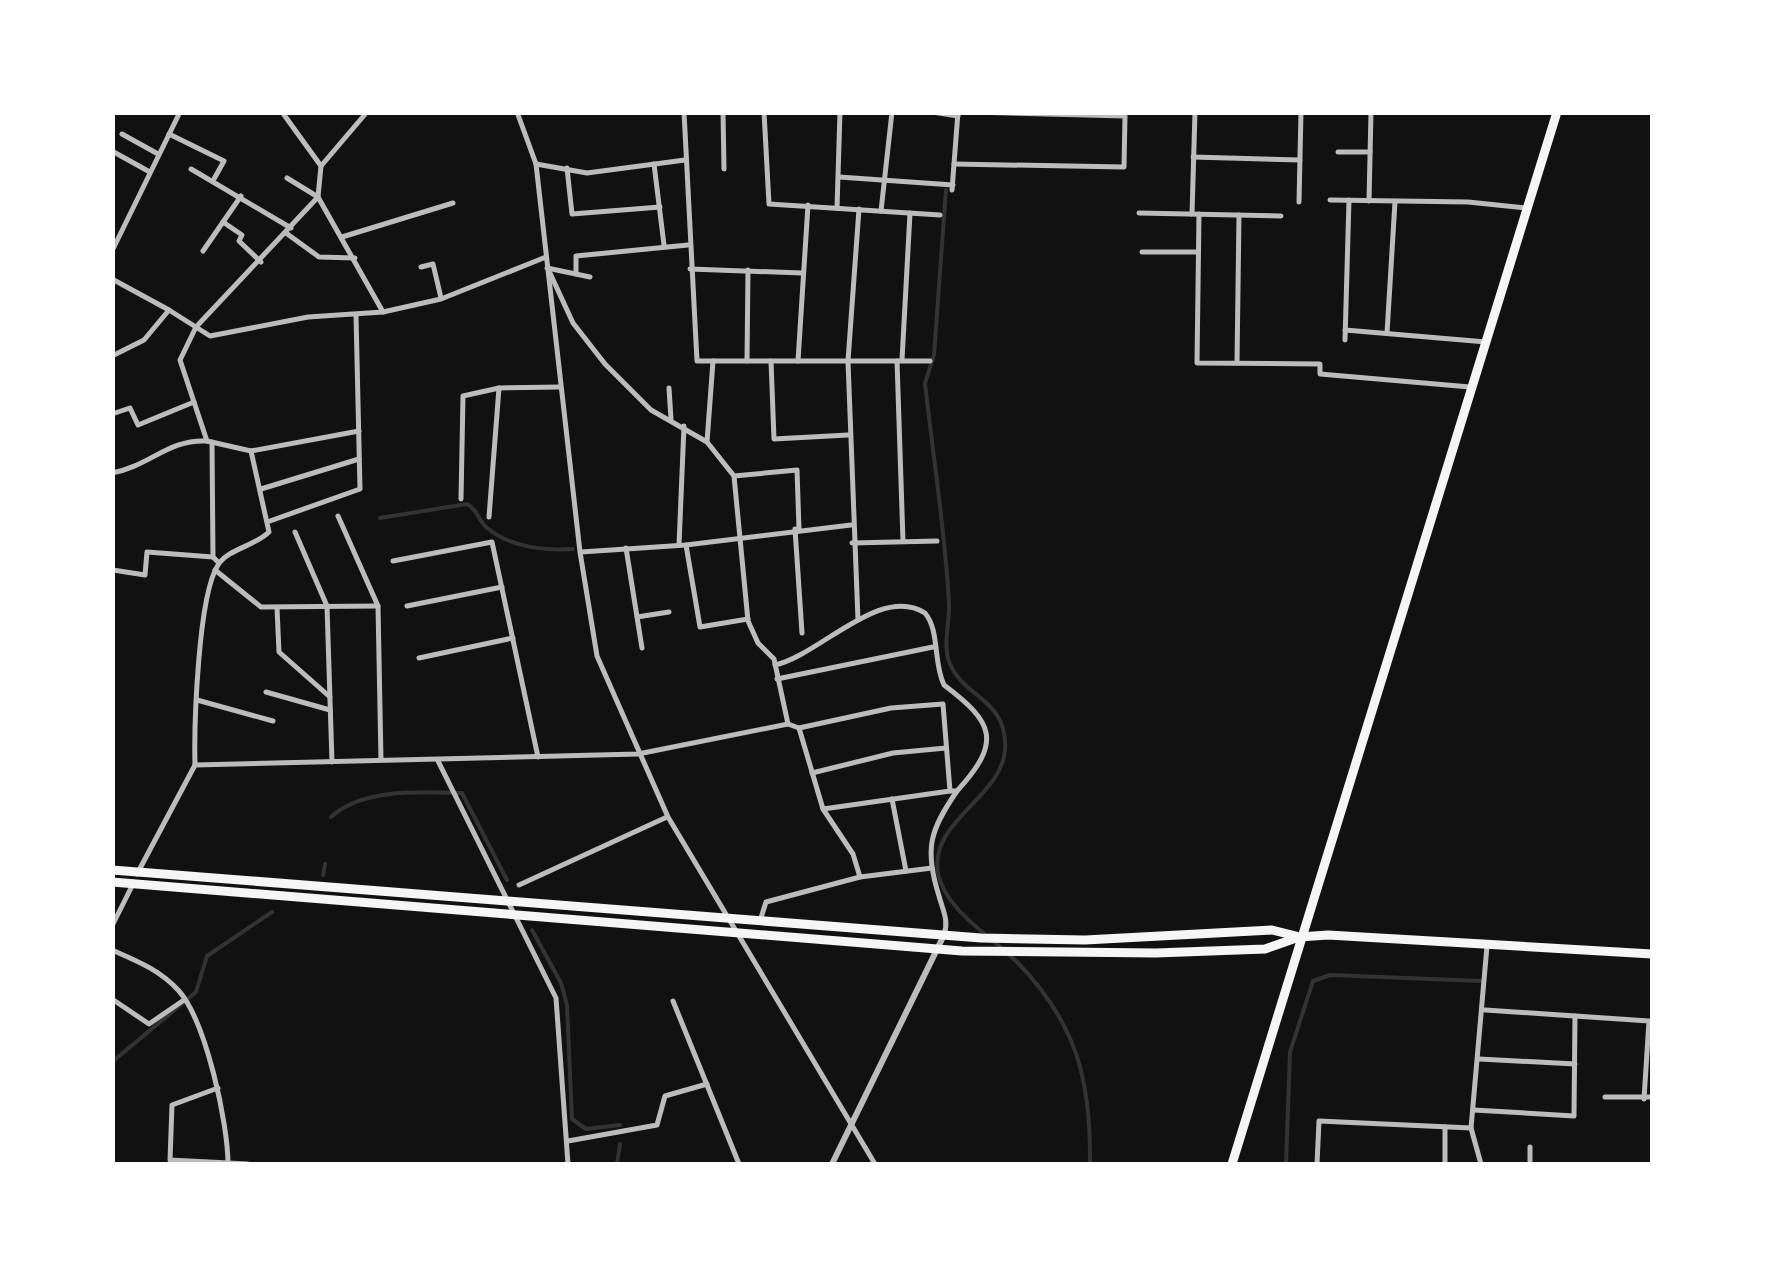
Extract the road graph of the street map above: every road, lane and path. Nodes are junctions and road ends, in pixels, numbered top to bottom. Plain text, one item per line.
1 (180, 112) edge
2 (282, 112) edge
3 (368, 112) edge
4 (517, 112) edge
5 (684, 112) edge
6 (722, 112) edge
7 (764, 112) edge
8 (840, 112) edge
9 (892, 112) edge
10 (932, 112) edge
11 (973, 112) edge
12 (1195, 112) edge
13 (1301, 112) edge
14 (1370, 112) edge
15 (1556, 112) edge
16 (945, 114) edge
17 (958, 115) edge
18 (122, 134) dead end
19 (169, 134) junction
20 (112, 152) edge
21 (1338, 152) dead end
22 (1370, 152) junction
23 (158, 154) junction
24 (1193, 158) junction
25 (685, 160) junction
26 (1300, 160) junction
27 (536, 164) junction
28 (654, 164) junction
29 (954, 164) junction
30 (322, 166) junction
31 (567, 168) junction
32 (191, 169) dead end
33 (724, 169) dead end
34 (148, 171) junction
35 (839, 177) junction
36 (287, 178) dead end
37 (214, 179) junction
38 (884, 180) junction
39 (242, 196) junction
40 (318, 197) junction
41 (1330, 200) dead end
42 (1349, 200) junction
43 (1369, 201) junction
44 (1300, 202) dead end
45 (1395, 202) junction
46 (453, 203) dead end
47 (808, 205) junction
48 (660, 208) junction
49 (837, 208) junction
50 (1526, 208) junction
51 (858, 210) junction
52 (880, 211) junction
53 (910, 213) junction
54 (1139, 213) dead end
55 (940, 214) dead end
56 (1196, 214) junction
57 (1239, 215) junction
58 (1281, 216) dead end
59 (224, 222) junction
60 (288, 230) junction
61 (342, 237) junction
62 (664, 245) junction
63 (688, 245) junction
64 (112, 251) edge
65 (203, 251) dead end
66 (1142, 252) dead end
67 (1198, 252) junction
68 (546, 257) junction
69 (355, 258) junction
70 (260, 262) junction
71 (421, 267) dead end
72 (547, 268) junction
73 (690, 268) junction
74 (748, 270) junction
75 (802, 272) junction
76 (576, 274) junction
77 (590, 277) dead end
78 (112, 279) edge
79 (441, 299) junction
80 (169, 310) junction
81 (383, 312) junction
82 (356, 315) junction
83 (196, 327) junction
84 (1345, 330) junction
85 (1387, 334) junction
86 (1345, 340) dead end
87 (1487, 342) junction
88 (112, 356) edge
89 (713, 361) junction
90 (747, 361) junction
91 (771, 361) junction
92 (798, 361) junction
93 (848, 361) junction
94 (900, 361) junction
95 (930, 361) dead end
96 (1237, 364) junction
97 (560, 387) junction
98 (1472, 387) junction
99 (499, 388) junction
100 (669, 388) dead end
101 (194, 402) junction
102 (112, 414) edge
103 (671, 419) junction
104 (684, 426) junction
105 (358, 431) junction
106 (849, 435) junction
107 (210, 442) junction
108 (707, 442) junction
109 (250, 451) junction
110 (359, 459) junction
111 (112, 474) edge
112 (734, 476) junction
113 (261, 489) junction
114 (461, 499) dead end
115 (338, 516) dead end
116 (489, 517) dead end
117 (270, 521) junction
118 (851, 525) junction
119 (797, 529) junction
120 (295, 532) dead end
121 (738, 536) junction
122 (904, 541) junction
123 (937, 541) dead end
124 (852, 543) junction
125 (682, 545) junction
126 (626, 548) junction
127 (580, 552) junction
128 (213, 557) junction
129 (392, 560) dead end
130 (217, 567) junction
131 (113, 570) edge
132 (502, 587) junction
133 (327, 606) junction
134 (378, 606) junction
135 (408, 606) dead end
136 (278, 607) junction
137 (669, 612) dead end
138 (637, 617) junction
139 (748, 619) junction
140 (858, 620) junction
141 (802, 633) dead end
142 (513, 638) junction
143 (933, 647) junction
144 (642, 648) dead end
145 (419, 658) dead end
146 (775, 665) junction
147 (778, 679) junction
148 (266, 692) dead end
149 (330, 696) junction
150 (197, 700) junction
151 (330, 710) junction
152 (273, 721) dead end
153 (788, 724) junction
154 (799, 728) junction
155 (946, 748) junction
156 (638, 754) junction
157 (538, 758) junction
158 (381, 760) junction
159 (438, 760) junction
160 (332, 762) junction
161 (195, 765) junction
162 (812, 773) junction
163 (953, 791) junction
164 (892, 799) junction
165 (823, 809) junction
166 (668, 817) junction
167 (932, 868) junction
168 (112, 870) edge
169 (906, 871) junction
170 (138, 873) junction
171 (860, 878) junction
172 (112, 882) edge
173 (132, 884) junction
174 (519, 885) dead end
175 (510, 903) junction
176 (116, 908) edge
177 (517, 917) junction
178 (728, 921) junction
179 (760, 922) junction
180 (112, 926) edge
181 (739, 934) junction
182 (944, 935) junction
183 (1299, 936) junction
184 (1487, 943) junction
185 (112, 950) edge
186 (940, 950) junction
187 (1652, 954) edge
188 (112, 999) edge
189 (673, 1001) dead end
190 (185, 1002) junction
191 (1484, 1010) junction
192 (1575, 1016) junction
193 (1479, 1059) junction
194 (1574, 1064) junction
195 (707, 1084) junction
196 (218, 1088) junction
197 (1605, 1097) dead end
198 (1648, 1098) edge
199 (1474, 1110) junction
200 (853, 1125) junction
201 (1445, 1127) junction
202 (1472, 1128) junction
203 (568, 1141) junction
204 (1530, 1147) dead end
205 (228, 1163) edge
206 (248, 1164) edge
207 (568, 1164) edge
208 (739, 1164) edge
209 (832, 1164) edge
210 (875, 1164) edge
211 (1232, 1164) edge
212 (1317, 1164) edge
213 (1445, 1164) edge
214 (1481, 1164) edge
215 (1530, 1164) edge

1 - 19 street
2 - 30 street
3 - 30 street
4 - 27 street
5 - 25 street
6 - 33 street
7 - 47 street
8 - 35 street
9 - 38 street
10 - 16 street
11 - 29 street
12 - 24 street
13 - 26 street
14 - 22 street
15 - 50 main road
16 - 17 street
17 - 29 street
18 - 23 street
19 - 23 street
19 - 37 street
20 - 34 street
21 - 22 street
22 - 43 street
23 - 34 street
24 - 26 street
24 - 56 street
25 - 28 street
25 - 63 street
26 - 44 street
27 - 31 street
27 - 68 street
28 - 31 street
28 - 48 street
29 - 38 street
30 - 40 street
31 - 48 street
32 - 37 street
34 - 64 street
35 - 38 street
35 - 49 street
36 - 40 street
37 - 39 street
38 - 52 street
39 - 59 street
39 - 60 street
40 - 60 street
40 - 61 street
41 - 42 street
42 - 43 street
42 - 84 street
43 - 45 street
45 - 50 street
45 - 85 street
46 - 61 street
47 - 49 street
47 - 75 street
48 - 62 street
49 - 51 street
50 - 87 main road
51 - 52 street
51 - 93 street
52 - 53 street
53 - 55 street
53 - 94 street
54 - 56 street
56 - 57 street
56 - 67 street
57 - 58 street
57 - 96 street
59 - 65 street
59 - 70 street
60 - 69 street
60 - 70 street
61 - 69 street
62 - 63 street
62 - 76 street
63 - 73 street
66 - 67 street
67 - 96 street
68 - 72 street
68 - 79 street
69 - 81 street
70 - 83 street
71 - 79 street
72 - 76 street
72 - 97 street
72 - 103 street
73 - 74 street
73 - 89 street
74 - 75 street
74 - 90 street
75 - 92 street
76 - 77 street
78 - 80 street
79 - 81 street
80 - 83 street
80 - 88 street
81 - 82 street
82 - 83 street
82 - 105 street
83 - 101 street
84 - 85 street
84 - 86 street
85 - 87 street
87 - 98 main road
89 - 90 street
89 - 108 street
90 - 91 street
91 - 92 street
91 - 106 street
92 - 93 street
93 - 94 street
93 - 106 street
94 - 95 street
94 - 122 street
96 - 98 street
97 - 99 street
97 - 127 street
98 - 183 main road
99 - 114 street
99 - 116 street
100 - 103 street
101 - 102 street
101 - 107 street
103 - 104 street
104 - 108 street
104 - 125 street
105 - 109 street
105 - 110 street
106 - 118 street
107 - 109 street
107 - 111 street
107 - 128 street
108 - 112 street
109 - 113 street
110 - 113 street
110 - 117 street
112 - 119 street
112 - 121 street
113 - 117 street
115 - 134 street
117 - 130 street
118 - 119 street
118 - 124 street
119 - 121 street
119 - 141 street
120 - 133 street
121 - 125 street
121 - 139 street
122 - 123 street
122 - 124 street
124 - 140 street
125 - 126 street
125 - 139 street
126 - 127 street
126 - 138 street
127 - 156 street
128 - 130 street
128 - 131 street
129 - 132 street
130 - 136 street
130 - 150 street
132 - 135 street
132 - 142 street
133 - 134 street
133 - 136 street
133 - 149 street
134 - 158 street
136 - 149 street
137 - 138 street
138 - 144 street
139 - 146 street
140 - 143 street
140 - 146 street
142 - 145 street
142 - 157 street
143 - 147 street
143 - 163 street
146 - 147 street
147 - 153 street
148 - 151 street
149 - 151 street
150 - 152 street
150 - 161 street
151 - 160 street
153 - 154 street
153 - 156 street
154 - 155 street
154 - 162 street
155 - 162 street
155 - 163 street
156 - 157 street
156 - 166 street
157 - 159 street
158 - 159 street
158 - 160 street
159 - 175 street
160 - 161 street
161 - 170 street
162 - 165 street
163 - 164 street
163 - 167 street
164 - 165 street
164 - 169 street
165 - 171 street
166 - 174 street
166 - 178 street
167 - 169 street
167 - 182 street
168 - 170 main road
169 - 171 street
170 - 173 street
170 - 175 main road
171 - 179 street
172 - 173 main road
173 - 176 street
173 - 177 main road
175 - 177 street
175 - 178 main road
176 - 180 street
177 - 181 main road
177 - 203 street
178 - 179 main road
178 - 181 street
179 - 182 main road
181 - 186 main road
181 - 200 street
182 - 183 main road
182 - 186 street
183 - 184 main road
183 - 186 main road
183 - 211 main road
184 - 187 main road
184 - 191 street
185 - 190 street
186 - 200 street
188 - 190 street
189 - 195 street
190 - 196 street
191 - 192 street
191 - 193 street
192 - 194 street
192 - 198 street
193 - 194 street
193 - 199 street
194 - 199 street
195 - 203 street
195 - 208 street
196 - 205 street
196 - 205 street
197 - 198 street
199 - 202 street
200 - 209 street
200 - 210 street
201 - 202 street
201 - 212 street
201 - 213 street
202 - 214 street
203 - 207 street
204 - 215 street
205 - 206 street

